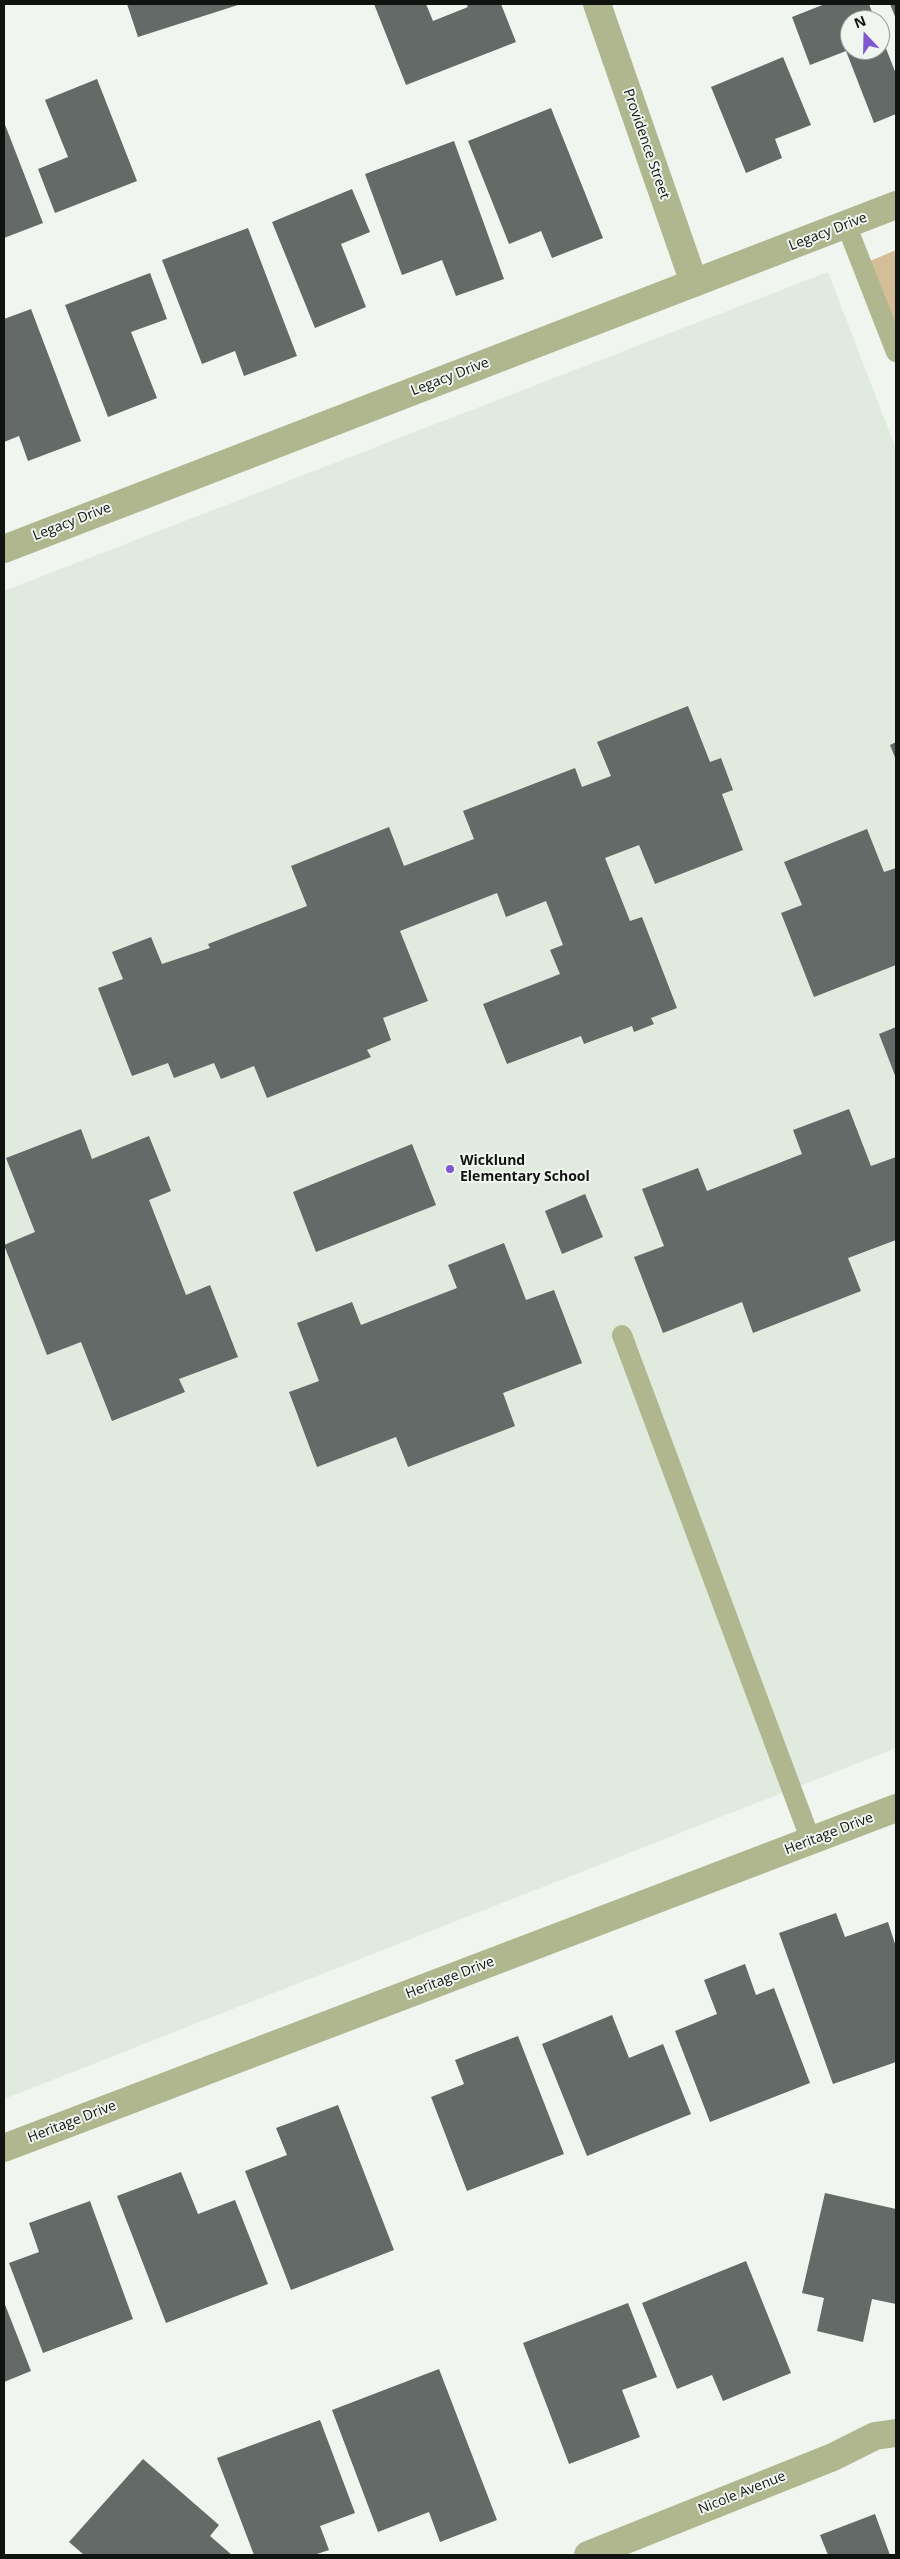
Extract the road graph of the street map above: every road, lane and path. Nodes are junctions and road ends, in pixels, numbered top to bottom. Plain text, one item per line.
1 (597, 4) edge
2 (896, 205) edge
3 (846, 224) junction
4 (694, 283) junction
5 (896, 352) edge
6 (4, 548) edge
7 (622, 1335) dead end
8 (896, 1808) edge
9 (811, 1841) junction
10 (4, 2148) edge
11 (896, 2433) edge
12 (588, 2555) edge

1 - 4 street, Providence Street
2 - 3 street, Legacy Drive
3 - 4 street, Legacy Drive
3 - 5 lane
4 - 6 street, Legacy Drive
7 - 9 lane
8 - 9 street, Heritage Drive
9 - 10 street, Heritage Drive
11 - 12 street, Nicole Avenue

